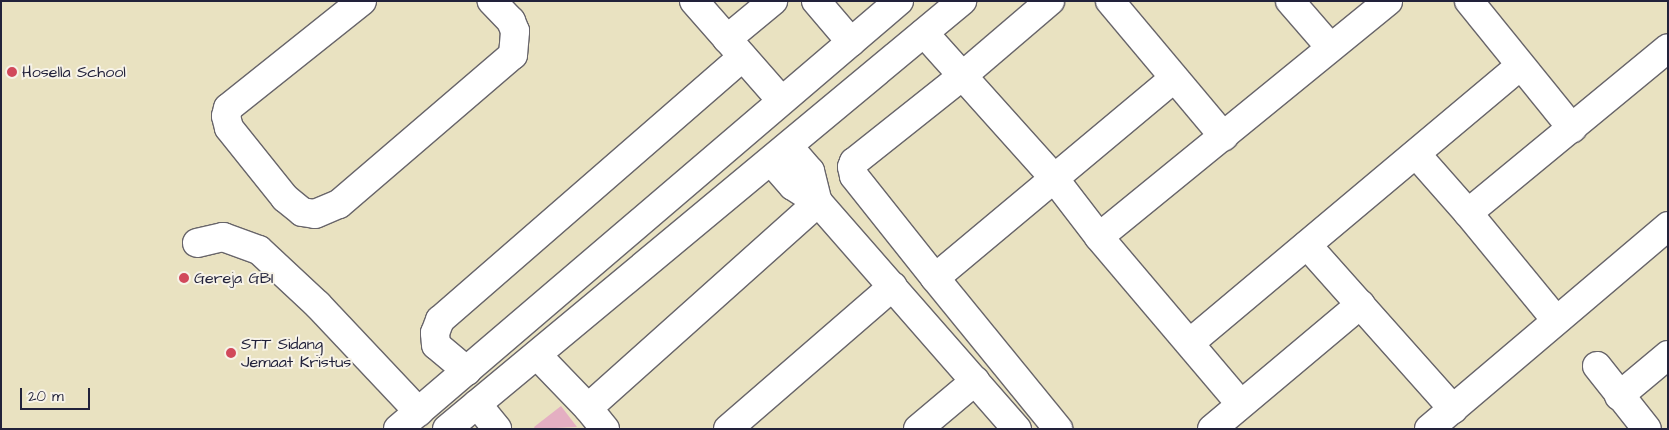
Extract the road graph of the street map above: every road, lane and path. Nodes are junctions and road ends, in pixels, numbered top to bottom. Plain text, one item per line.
1 (362, 1) edge
2 (492, 1) edge
3 (694, 1) edge
4 (773, 1) edge
5 (816, 1) edge
6 (899, 1) edge
7 (962, 1) edge
8 (1050, 1) edge
9 (1110, 1) edge
10 (1290, 1) edge
11 (1388, 1) edge
12 (1469, 1) edge
13 (924, 33) junction
14 (851, 42) junction
15 (1330, 47) junction
16 (735, 48) junction
17 (1668, 48) edge
18 (1520, 66) junction
19 (962, 77) junction
20 (1174, 79) junction
21 (781, 100) junction
22 (1572, 128) junction
23 (1224, 137) junction
24 (780, 154) junction
25 (1416, 154) junction
26 (1053, 177) junction
27 (818, 202) junction
28 (1468, 213) junction
29 (1668, 226) edge
30 (1099, 237) junction
31 (196, 243) dead end
32 (1308, 244) junction
33 (935, 278) junction
34 (893, 286) junction
35 (1361, 304) junction
36 (1556, 320) junction
37 (1191, 342) junction
38 (538, 355) junction
39 (1668, 355) edge
40 (1597, 366) dead end
41 (467, 371) junction
42 (976, 381) junction
43 (1620, 396) junction
44 (1240, 403) junction
45 (477, 404) junction
46 (588, 408) junction
47 (1452, 409) junction
48 (409, 421) edge
49 (447, 429) edge
50 (496, 429) edge
51 (605, 429) edge
52 (728, 429) edge
53 (918, 429) edge
54 (1017, 429) edge
55 (1058, 429) edge
56 (1212, 429) edge
57 (1429, 429) edge
58 (1647, 429) edge

1 - 2 street
3 - 16 street
4 - 16 street
5 - 14 street
6 - 14 street
7 - 13 street
8 - 19 street
9 - 20 street
10 - 15 street
11 - 15 street
12 - 18 street
13 - 19 street
13 - 24 street
14 - 21 street
15 - 23 street
16 - 21 street
16 - 41 street
17 - 22 street
18 - 22 street
18 - 25 street
19 - 26 street
19 - 33 street
20 - 23 street
20 - 26 street
21 - 41 street
22 - 28 street
23 - 30 street
24 - 27 street
24 - 38 street
25 - 28 street
25 - 32 street
26 - 30 street
26 - 33 street
27 - 34 street
27 - 46 street
28 - 36 street
29 - 36 street
30 - 37 street
31 - 48 street
32 - 35 street
32 - 37 street
33 - 55 street
34 - 42 street
34 - 52 street
35 - 44 street
35 - 47 street
36 - 47 street
37 - 44 street
38 - 45 street
38 - 46 street
39 - 43 street
40 - 43 street
41 - 48 street
42 - 53 street
42 - 54 street
43 - 58 street
44 - 56 street
45 - 49 street
45 - 50 street
46 - 51 street
47 - 57 street

